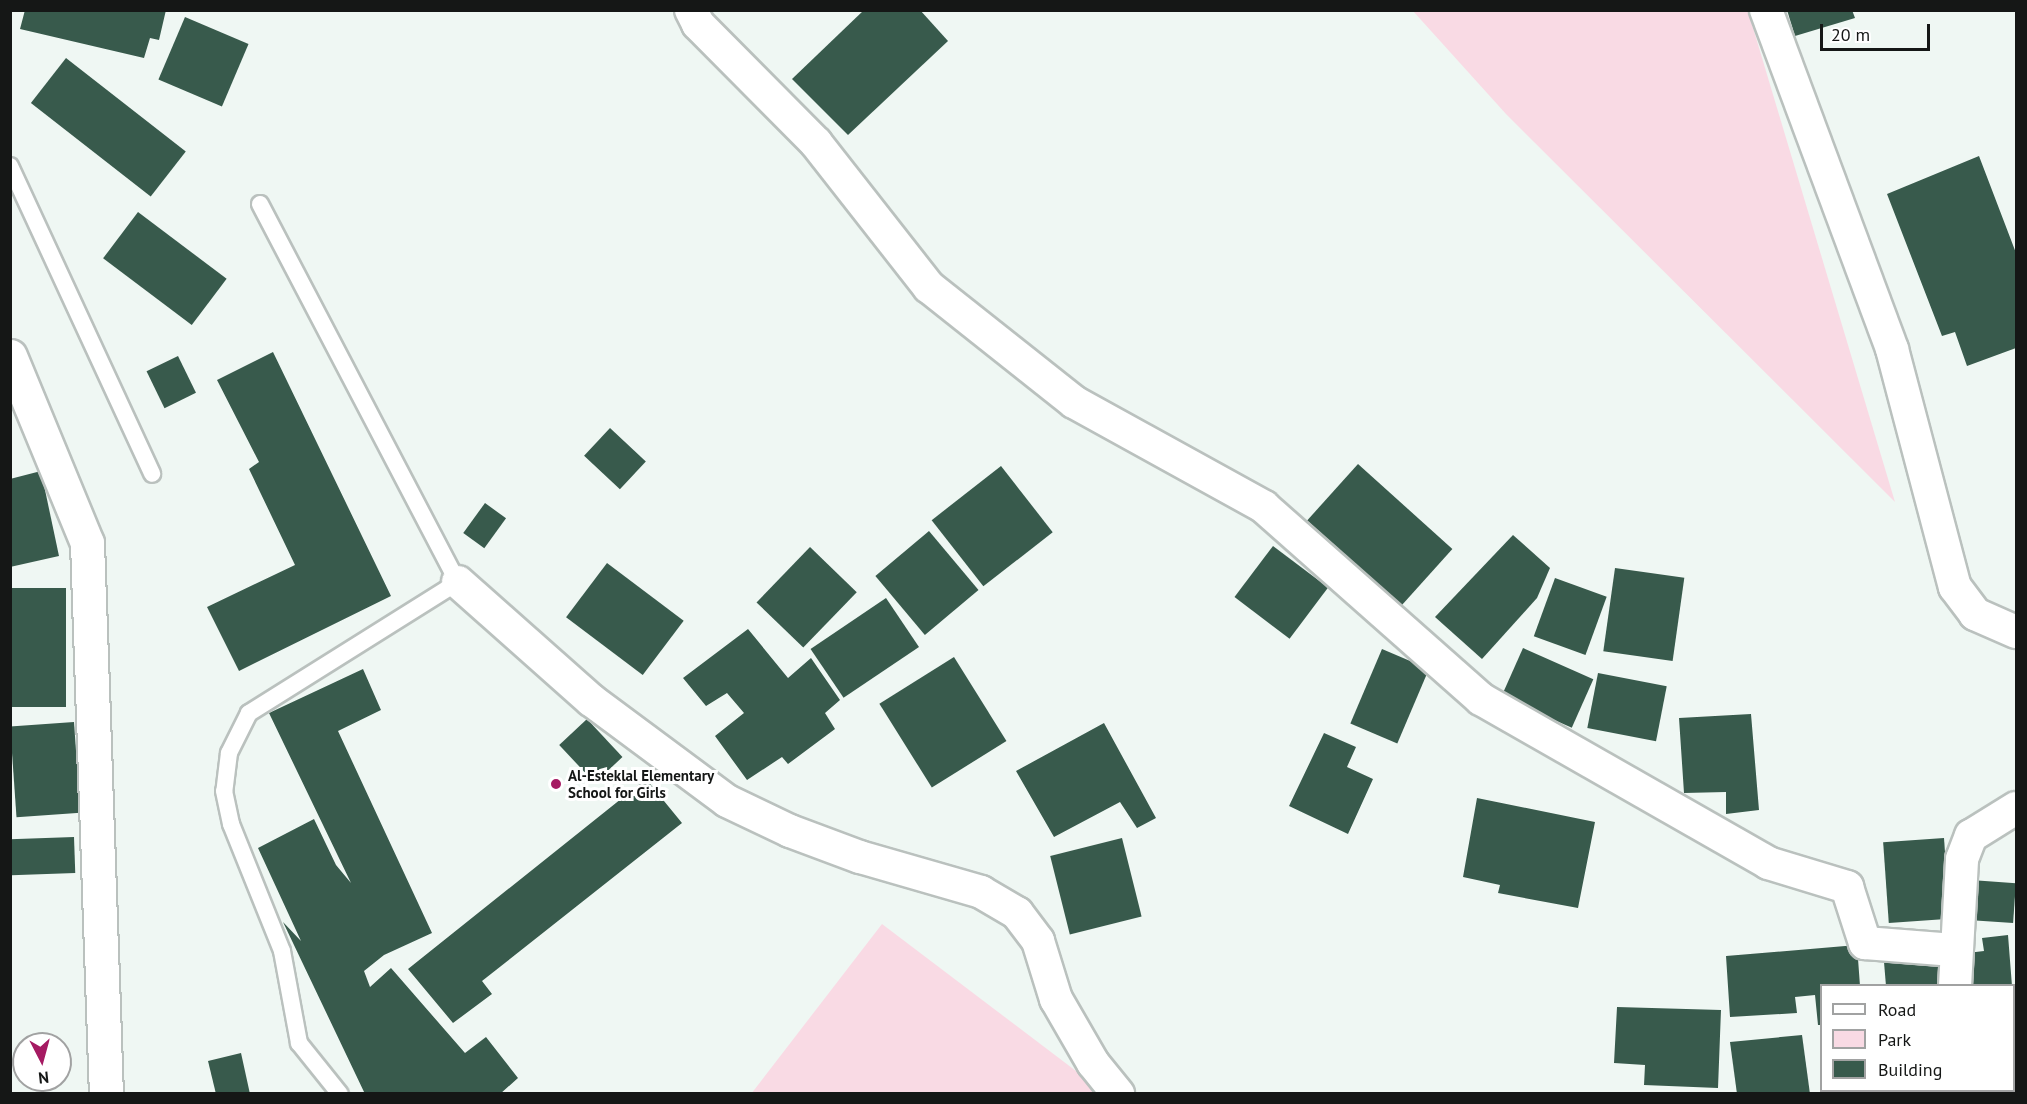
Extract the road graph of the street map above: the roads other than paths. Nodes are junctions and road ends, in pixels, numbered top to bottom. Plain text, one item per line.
1 (691, 10) edge
2 (1766, 10) edge
3 (10, 166) edge
4 (260, 204) dead end
5 (10, 356) edge
6 (152, 474) dead end
7 (458, 582) junction
8 (2016, 632) edge
9 (2016, 808) edge
10 (1954, 950) junction
11 (1955, 984) edge
12 (106, 1094) edge
13 (340, 1094) edge
14 (1118, 1094) edge

1 - 10 street
2 - 8 street
3 - 6 lane
4 - 7 lane
5 - 12 street
7 - 13 lane
7 - 14 street
9 - 10 street
10 - 11 street

